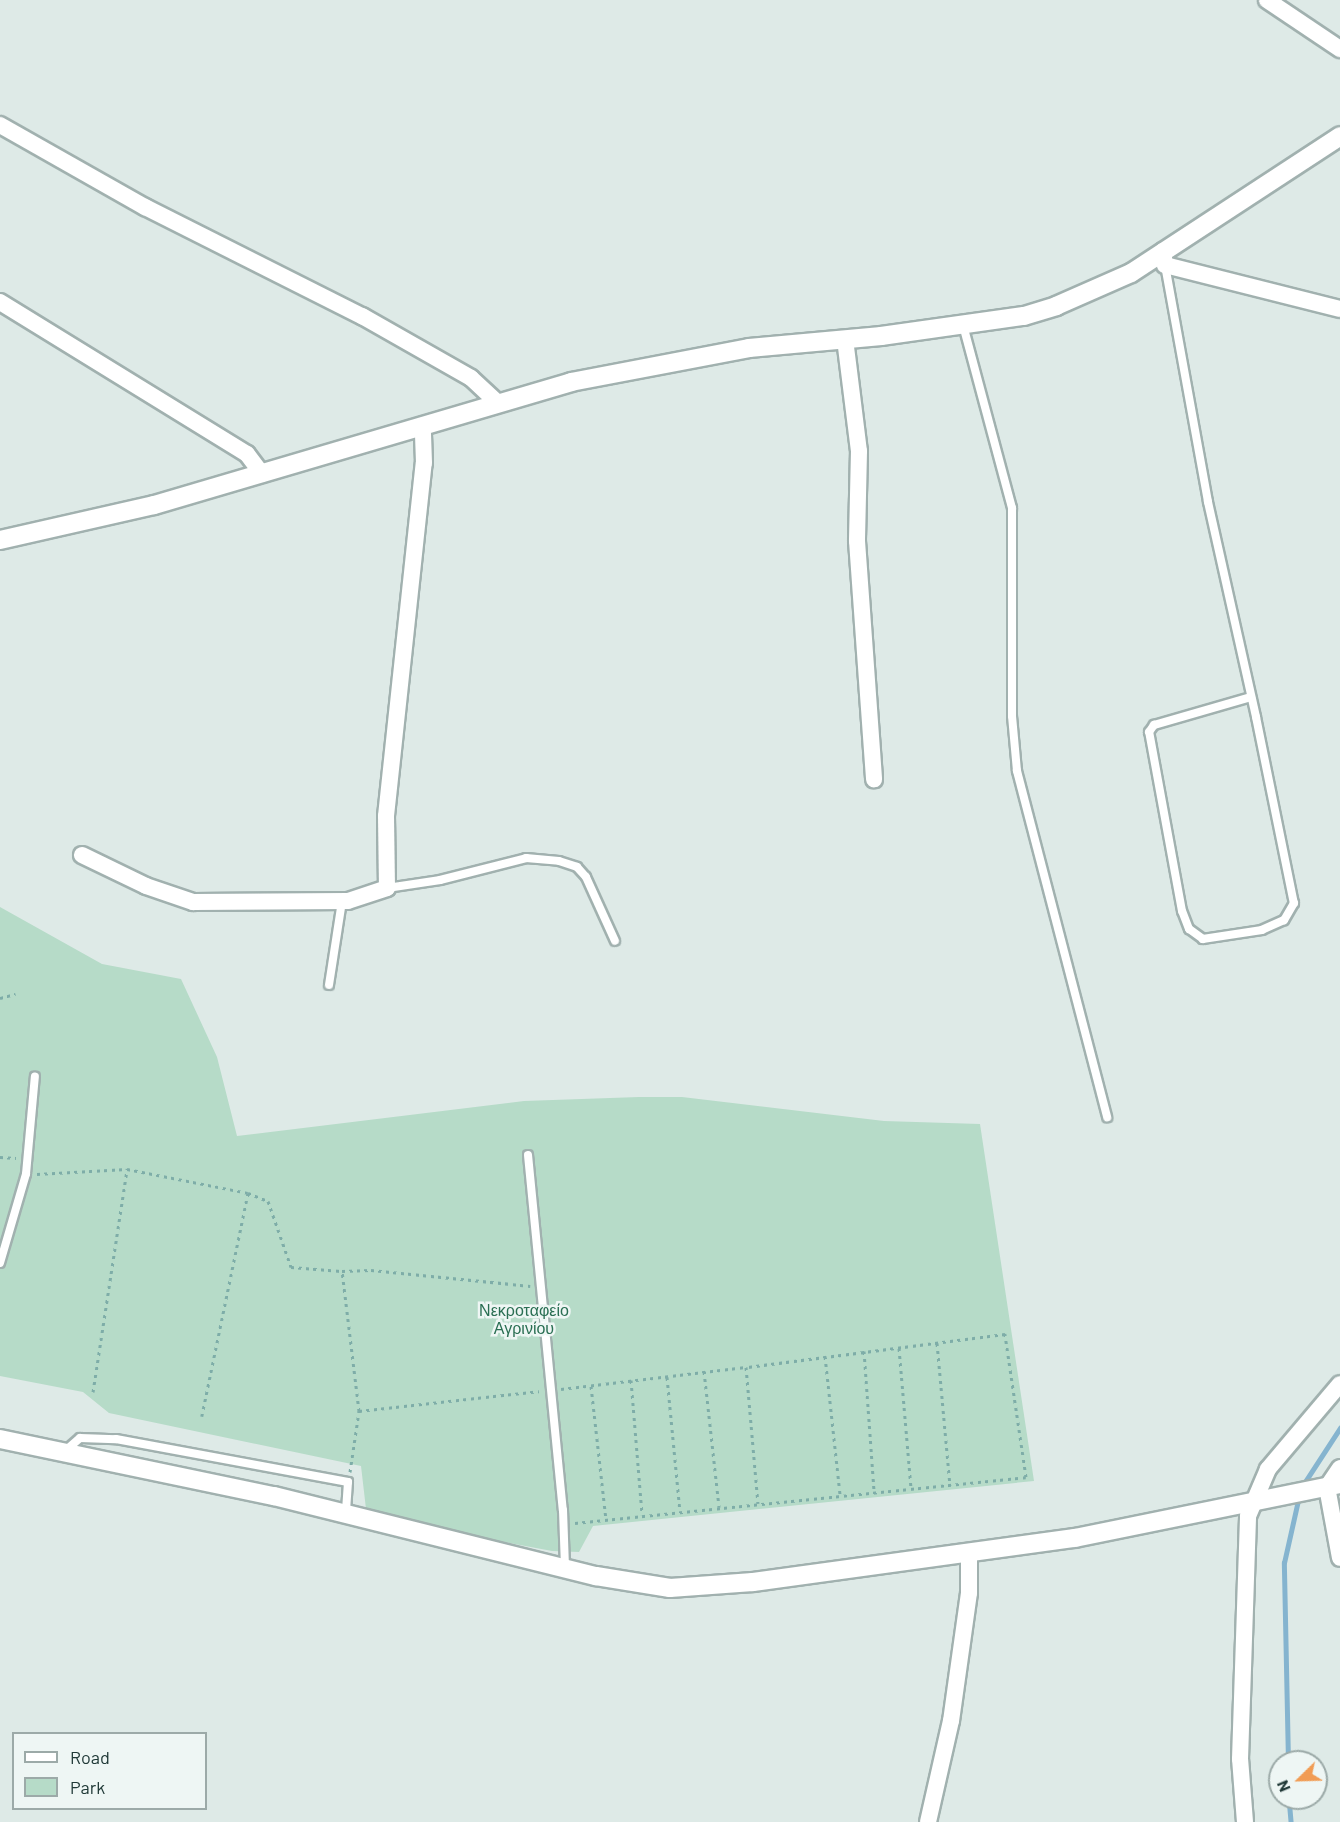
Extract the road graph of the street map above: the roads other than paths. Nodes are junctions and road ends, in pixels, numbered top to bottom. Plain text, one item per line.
1 (1267, 0) edge
2 (1340, 50) edge
3 (0, 125) edge
4 (1340, 136) edge
5 (1164, 258) junction
6 (0, 302) edge
7 (1340, 309) edge
8 (963, 325) junction
9 (845, 339) junction
10 (496, 401) junction
11 (423, 426) junction
12 (262, 474) junction
13 (0, 540) edge
14 (1251, 697) junction
15 (874, 779) dead end
16 (82, 855) dead end
17 (387, 888) junction
18 (342, 901) junction
19 (615, 941) dead end
20 (329, 985) dead end
21 (34, 1076) dead end
22 (1107, 1117) dead end
23 (528, 1155) dead end
24 (0, 1263) edge
25 (1340, 1384) edge
26 (0, 1439) edge
27 (63, 1453) junction
28 (1340, 1468) edge
29 (1333, 1485) edge
30 (1252, 1502) junction
31 (346, 1513) junction
32 (969, 1552) junction
33 (1340, 1558) edge
34 (565, 1569) junction
35 (928, 1822) edge
36 (1245, 1822) edge

1 - 2 street
3 - 10 street
4 - 5 street
5 - 7 street
5 - 8 street
5 - 14 lane
6 - 12 street
8 - 9 street
8 - 22 lane
9 - 10 street
9 - 15 street
10 - 11 street
11 - 12 street
11 - 17 street
12 - 13 street
14 - 14 lane
16 - 18 street
17 - 18 street
17 - 19 lane
18 - 20 lane
21 - 24 lane
23 - 34 lane
25 - 30 street
26 - 27 street
27 - 31 street
27 - 31 lane
28 - 29 street
29 - 30 street
29 - 33 street
30 - 32 street
30 - 36 street
31 - 34 street
32 - 34 street
32 - 35 street

